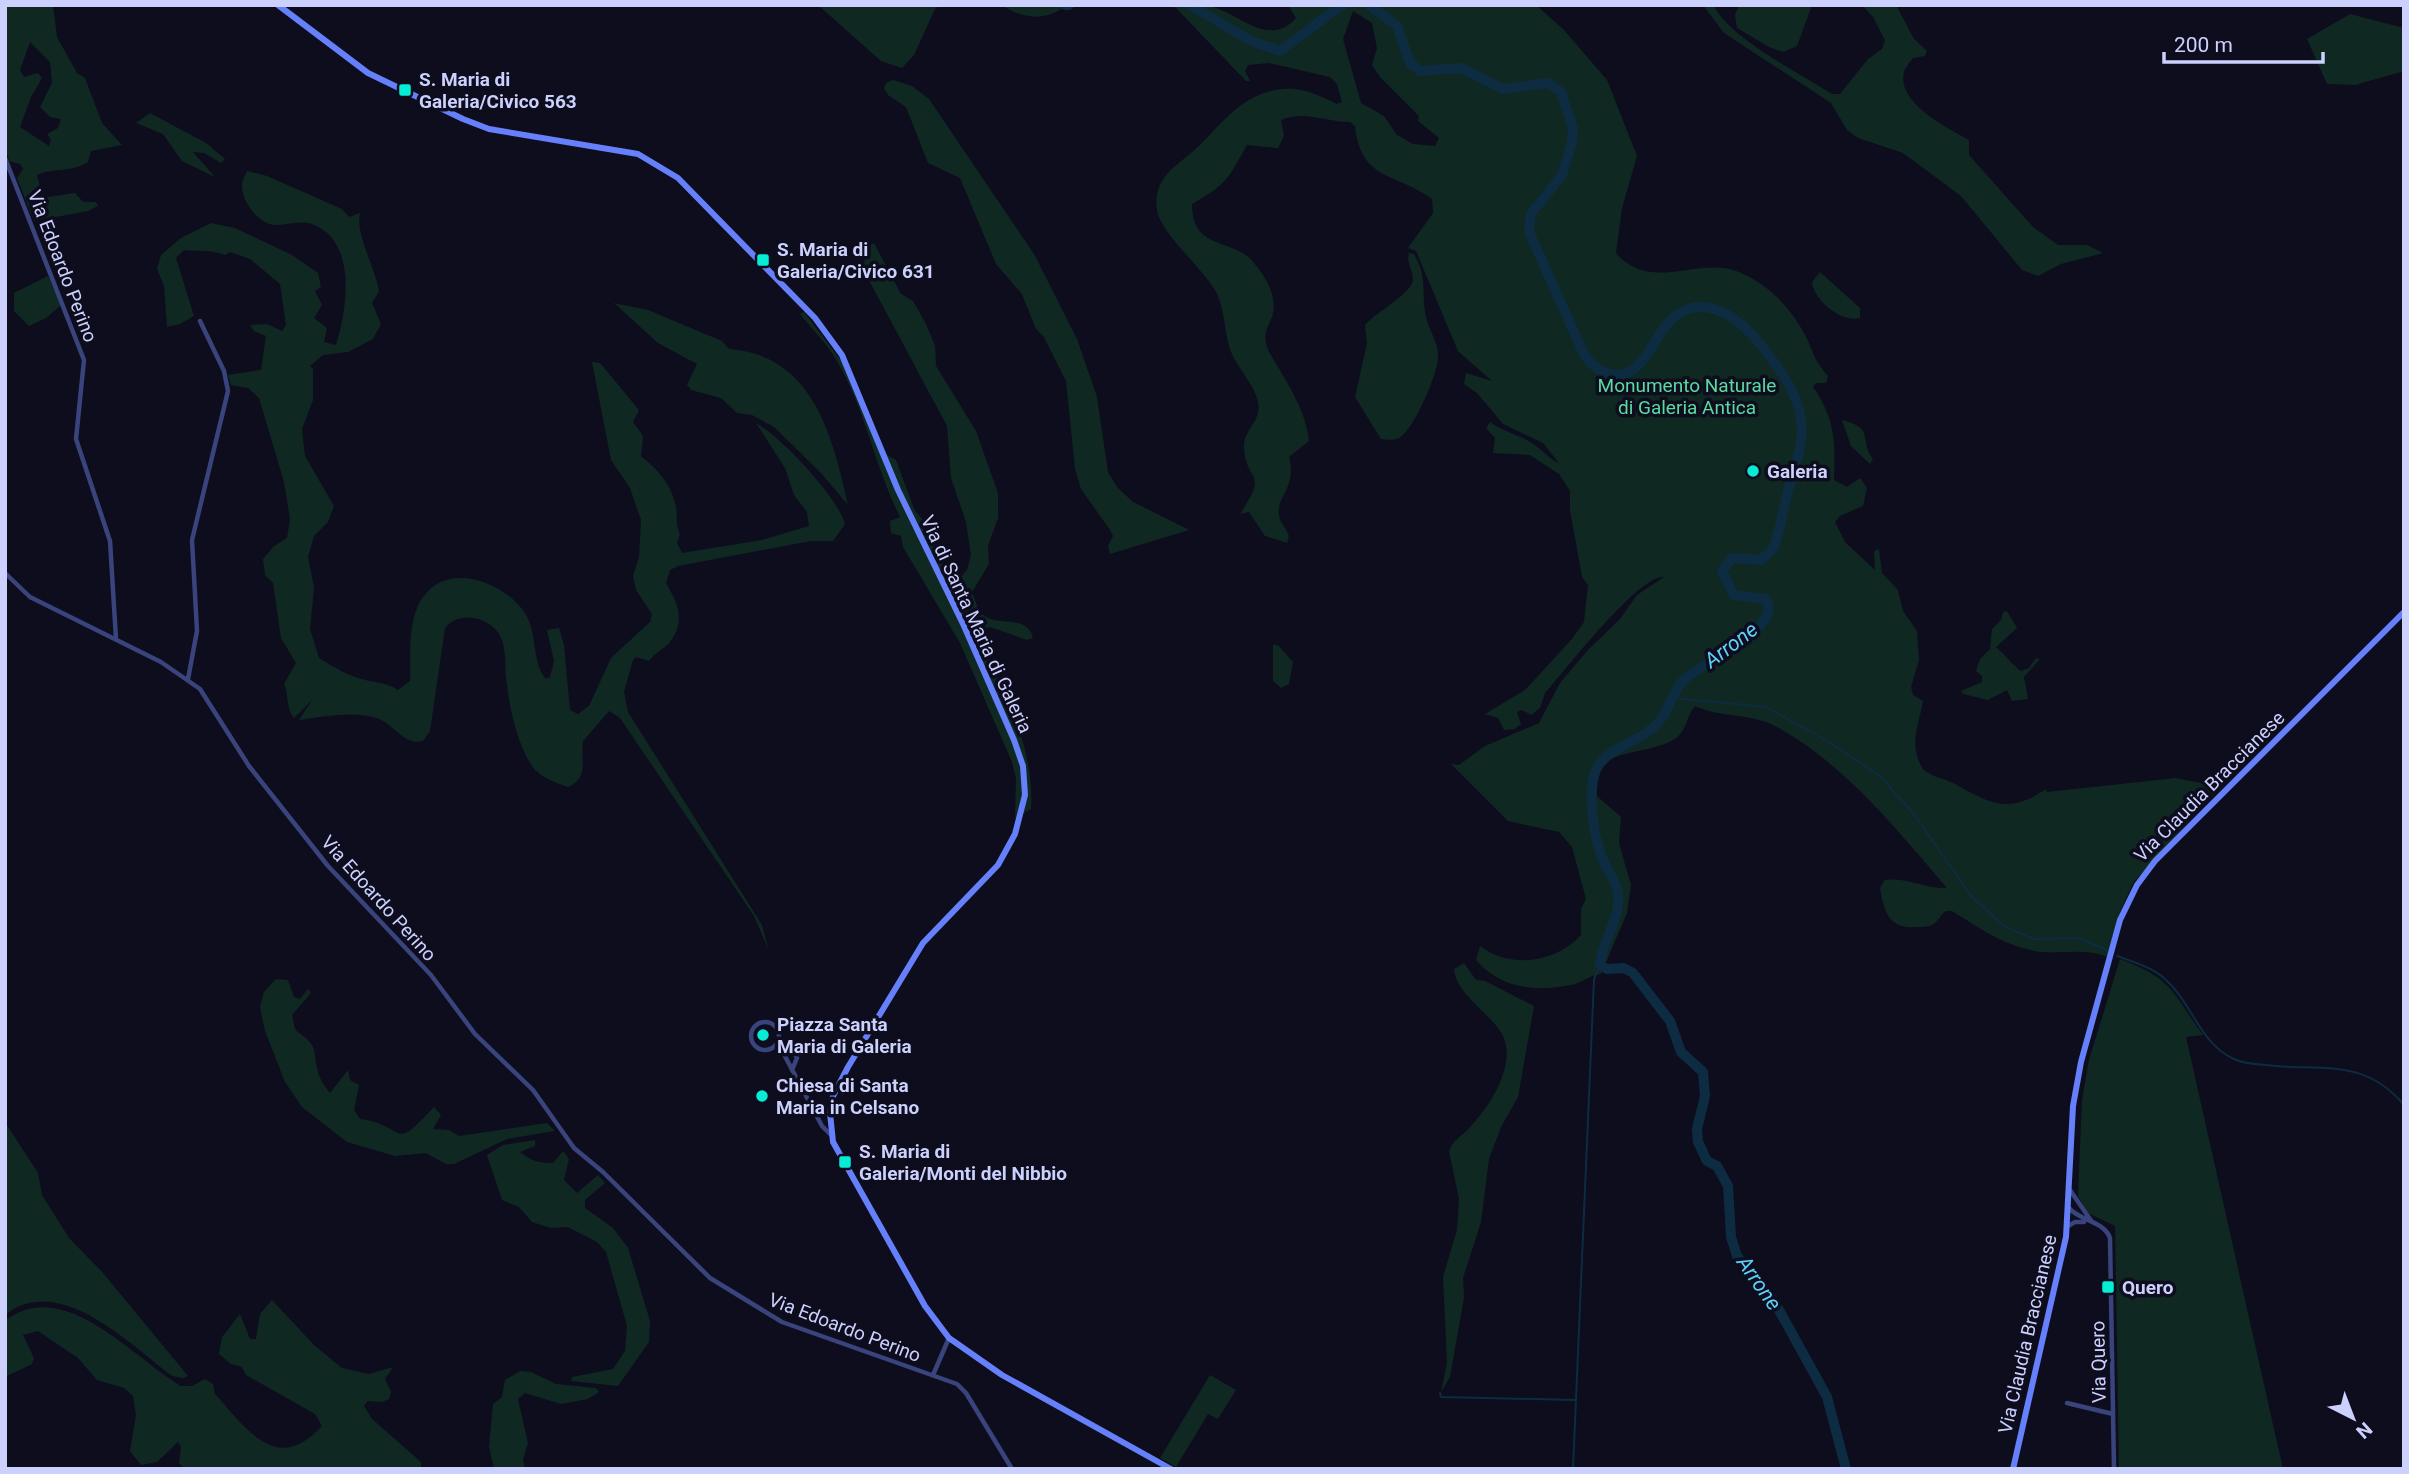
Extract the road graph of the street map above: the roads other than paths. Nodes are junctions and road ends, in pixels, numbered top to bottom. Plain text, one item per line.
1 (278, 5) edge
2 (5, 158) edge
3 (200, 321) dead end
4 (5, 573) edge
5 (2404, 612) edge
6 (116, 639) junction
7 (188, 680) junction
8 (779, 1044) junction
9 (792, 1071) junction
10 (831, 1135) junction
11 (2070, 1190) junction
12 (2069, 1208) junction
13 (2092, 1223) junction
14 (2068, 1226) junction
15 (949, 1338) junction
16 (933, 1374) junction
17 (2067, 1403) dead end
18 (2113, 1414) junction
19 (1012, 1469) edge
20 (1171, 1469) edge
21 (2013, 1469) edge
22 (2114, 1469) edge

1 - 10 street, Via di Santa Maria di Galeria
2 - 6 street, Via Edoardo Perino
3 - 7 street
4 - 6 street
5 - 11 street, Via Claudia Braccianese
6 - 7 street, Via Edoardo Perino
7 - 16 street, Via Edoardo Perino
8 - 8 street
8 - 9 street
8 - 9 street
9 - 10 street
10 - 15 street, Via di Santa Maria di Galeria
11 - 12 street, Via Claudia Braccianese
11 - 13 street, Via Quero
12 - 13 street, Via Quero
12 - 14 street, Via Claudia Braccianese
13 - 14 street
13 - 18 street, Via Quero
14 - 21 street, Via Claudia Braccianese
15 - 16 street
15 - 20 street, Via di Santa Maria di Galeria
16 - 19 street, Via Edoardo Perino
17 - 18 street
18 - 22 street, Via Quero

